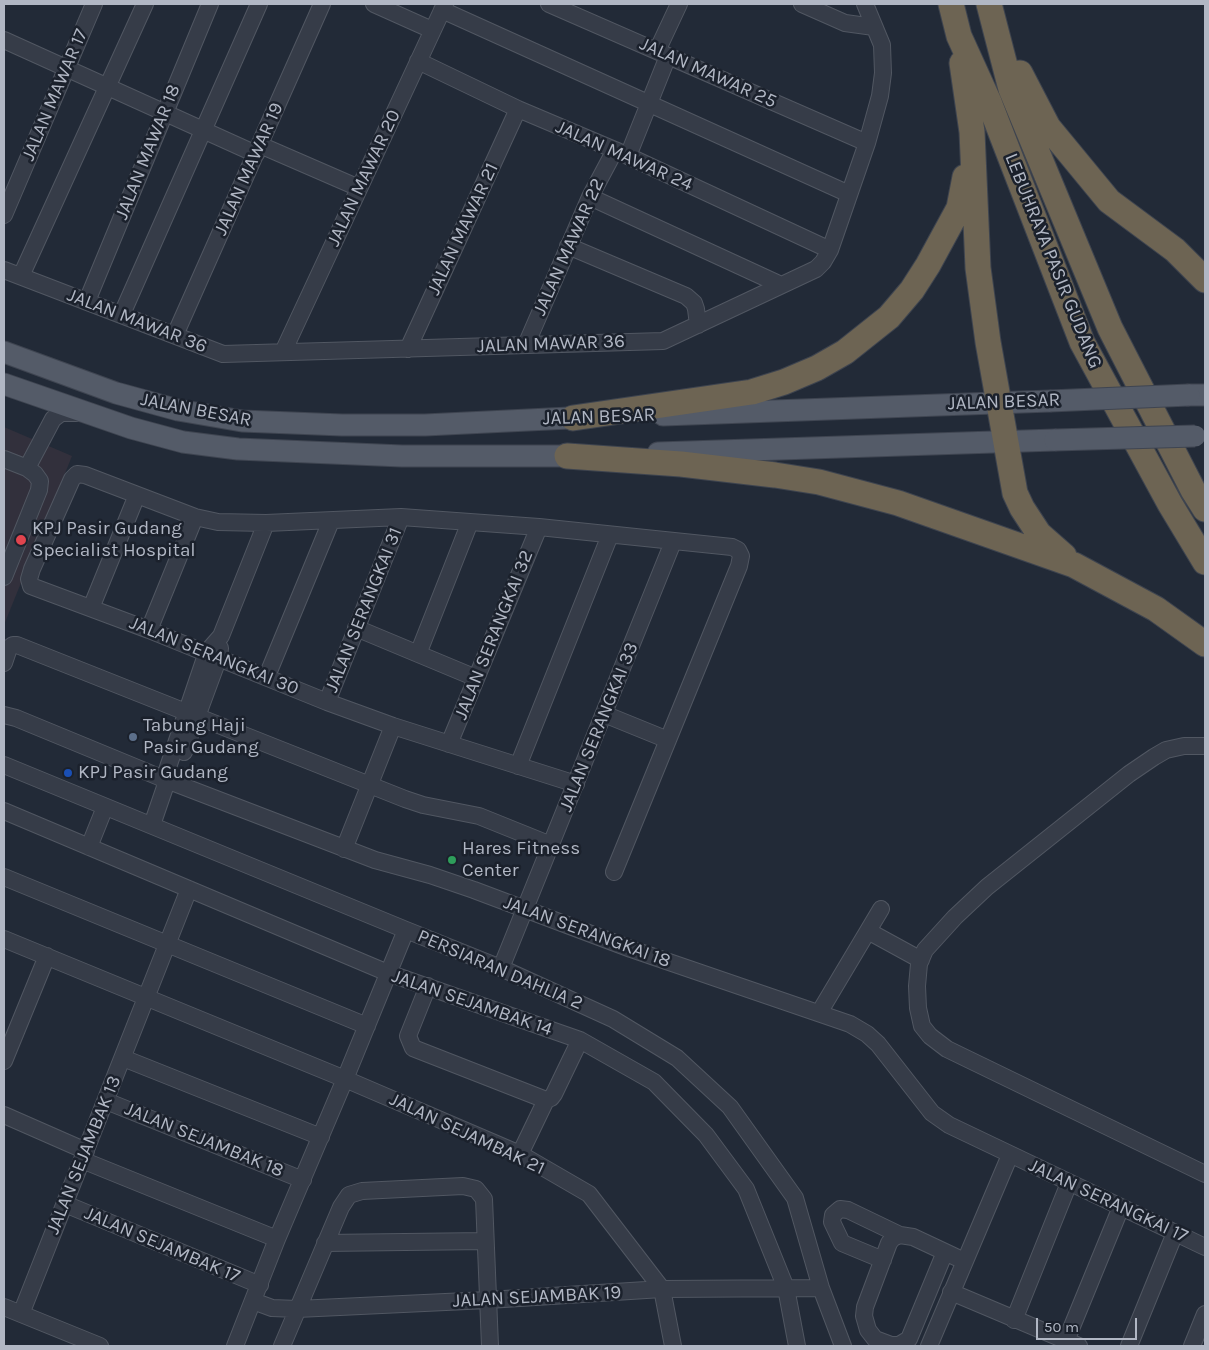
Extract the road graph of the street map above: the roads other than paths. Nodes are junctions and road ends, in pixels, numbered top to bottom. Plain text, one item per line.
1 (94, 4) edge
2 (145, 4) edge
3 (210, 4) edge
4 (259, 4) edge
5 (322, 4) edge
6 (374, 4) edge
7 (549, 4) edge
8 (678, 4) edge
9 (802, 4) edge
10 (866, 4) edge
11 (951, 4) edge
12 (990, 4) edge
13 (443, 7) edge
14 (874, 27) junction
15 (432, 30) junction
16 (959, 36) junction
17 (4, 40) edge
18 (663, 53) junction
19 (418, 61) junction
20 (66, 68) junction
21 (107, 86) junction
22 (649, 104) junction
23 (518, 109) junction
24 (165, 112) junction
25 (204, 130) junction
26 (972, 132) junction
27 (867, 143) junction
28 (258, 150) junction
29 (621, 153) junction
30 (359, 188) junction
31 (849, 194) junction
32 (590, 198) junction
33 (4, 215) edge
34 (568, 246) junction
35 (830, 250) junction
36 (1175, 250) junction
37 (1205, 264) edge
38 (4, 270) edge
39 (21, 276) junction
40 (1205, 280) edge
41 (781, 285) junction
42 (87, 301) junction
43 (122, 314) junction
44 (698, 326) junction
45 (175, 335) junction
46 (526, 345) junction
47 (408, 348) junction
48 (4, 352) edge
49 (283, 352) junction
50 (4, 384) edge
51 (1197, 395) edge
52 (998, 402) junction
53 (86, 412) junction
54 (573, 418) junction
55 (1200, 436) edge
56 (1006, 442) junction
57 (567, 456) junction
58 (4, 460) edge
59 (27, 468) junction
60 (137, 495) junction
61 (1205, 509) edge
62 (194, 517) junction
63 (401, 518) junction
64 (331, 521) junction
65 (470, 522) junction
66 (266, 523) junction
67 (539, 527) junction
68 (610, 535) junction
69 (673, 542) junction
70 (1205, 562) edge
71 (1074, 565) junction
72 (4, 577) edge
73 (91, 608) junction
74 (356, 628) junction
75 (149, 630) junction
76 (1205, 644) edge
77 (418, 654) junction
78 (213, 655) junction
79 (4, 663) edge
80 (267, 676) junction
81 (476, 678) junction
82 (327, 702) junction
83 (604, 714) junction
84 (191, 715) junction
85 (10, 716) edge
86 (393, 726) junction
87 (668, 740) junction
88 (449, 744) junction
89 (1205, 746) edge
90 (4, 765) edge
91 (518, 766) junction
92 (167, 783) junction
93 (576, 784) junction
94 (370, 785) junction
95 (105, 806) junction
96 (4, 811) edge
97 (152, 826) junction
98 (551, 846) junction
99 (88, 847) junction
100 (344, 849) junction
101 (614, 872) dead end
102 (4, 877) edge
103 (188, 889) junction
104 (525, 909) junction
105 (881, 909) dead end
106 (406, 930) junction
107 (868, 931) junction
108 (4, 939) edge
109 (167, 944) junction
110 (46, 956) junction
111 (921, 960) junction
112 (501, 968) junction
113 (388, 973) junction
114 (428, 986) junction
115 (147, 997) junction
116 (819, 1013) junction
117 (367, 1026) junction
118 (580, 1040) junction
119 (123, 1058) junction
120 (4, 1061) edge
121 (346, 1079) junction
122 (106, 1100) junction
123 (546, 1100) junction
124 (4, 1115) edge
125 (321, 1137) junction
126 (520, 1154) junction
127 (84, 1155) junction
128 (1010, 1155) junction
129 (1205, 1174) edge
130 (303, 1180) junction
131 (1069, 1183) junction
132 (65, 1204) junction
133 (1121, 1207) junction
134 (1175, 1233) junction
135 (900, 1235) junction
136 (277, 1239) junction
137 (485, 1241) junction
138 (326, 1243) junction
139 (1205, 1248) edge
140 (945, 1252) junction
141 (883, 1260) junction
142 (964, 1261) junction
143 (260, 1285) junction
144 (786, 1288) junction
145 (821, 1288) junction
146 (662, 1289) junction
147 (951, 1292) junction
148 (488, 1300) junction
149 (253, 1301) junction
150 (4, 1307) edge
151 (297, 1309) junction
152 (21, 1314) junction
153 (1205, 1314) edge
154 (1014, 1320) junction
155 (1072, 1344) edge
156 (100, 1346) edge
157 (234, 1346) edge
158 (282, 1346) edge
159 (490, 1346) edge
160 (673, 1346) edge
161 (796, 1346) edge
162 (843, 1346) edge
163 (929, 1346) edge
164 (1129, 1346) edge
165 (1192, 1346) edge

1 - 20 street, JALAN MAWAR 17
2 - 21 street
3 - 24 street, JALAN MAWAR 18
4 - 25 street
5 - 28 street, JALAN MAWAR 19
6 - 15 street
7 - 18 street, JALAN MAWAR 25
8 - 18 street, JALAN MAWAR 22
9 - 14 street
10 - 14 street, JALAN MAWAR 36
11 - 16 highway, LEBUHRAYA PASIR GUDANG
12 - 36 highway
12 - 61 highway, LEBUHRAYA PASIR GUDANG
13 - 15 street, JALAN MAWAR 20
13 - 22 street
14 - 27 street, JALAN MAWAR 36
15 - 19 street, JALAN MAWAR 20
16 - 26 highway
16 - 70 highway, LEBUHRAYA PASIR GUDANG
17 - 20 street
18 - 22 street, JALAN MAWAR 22
18 - 27 street, JALAN MAWAR 25
19 - 23 street, JALAN MAWAR 24
19 - 30 street, JALAN MAWAR 20
20 - 21 street
20 - 33 street, JALAN MAWAR 17
21 - 24 street
21 - 39 street
22 - 29 street, JALAN MAWAR 22
22 - 31 street
23 - 29 street, JALAN MAWAR 24
23 - 47 street, JALAN MAWAR 21
24 - 25 street
24 - 42 street, JALAN MAWAR 18
25 - 28 street
25 - 43 street
26 - 52 highway
26 - 54 highway
27 - 31 street, JALAN MAWAR 36
28 - 30 street
28 - 45 street, JALAN MAWAR 19
29 - 32 street, JALAN MAWAR 22
29 - 35 street, JALAN MAWAR 24
30 - 49 street, JALAN MAWAR 20
31 - 35 street, JALAN MAWAR 36
32 - 34 street, JALAN MAWAR 22
32 - 41 street
34 - 44 street
34 - 46 street, JALAN MAWAR 22
35 - 41 street, JALAN MAWAR 36
36 - 37 highway
36 - 40 highway
38 - 39 street, JALAN MAWAR 36
39 - 42 street, JALAN MAWAR 36
41 - 44 street, JALAN MAWAR 36
42 - 43 street, JALAN MAWAR 36
43 - 45 street, JALAN MAWAR 36
44 - 46 street, JALAN MAWAR 36
45 - 49 street, JALAN MAWAR 36
46 - 47 street, JALAN MAWAR 36
47 - 49 street, JALAN MAWAR 36
48 - 54 main road, JALAN BESAR
50 - 53 main road, JALAN BESAR
51 - 52 main road, JALAN BESAR, bridge
52 - 54 main road, JALAN BESAR
52 - 56 highway
53 - 57 main road, JALAN BESAR
53 - 59 street
55 - 56 main road, JALAN BESAR, bridge
56 - 57 main road, JALAN BESAR
56 - 71 highway
57 - 71 highway
58 - 59 street
59 - 72 street
60 - 62 street
60 - 73 street
60 - 73 street, JALAN SERANGKAI 30
62 - 66 street
62 - 75 street
63 - 64 street
63 - 65 street
63 - 74 street, JALAN SERANGKAI 31
64 - 66 street
64 - 80 street
65 - 67 street
65 - 77 street
66 - 78 street
67 - 68 street
67 - 81 street, JALAN SERANGKAI 32
68 - 69 street
68 - 91 street
69 - 83 street, JALAN SERANGKAI 33
69 - 87 street
71 - 76 highway
73 - 75 street, JALAN SERANGKAI 30
74 - 77 street
74 - 82 street, JALAN SERANGKAI 31
75 - 78 street, JALAN SERANGKAI 30
77 - 81 street
78 - 80 street, JALAN SERANGKAI 30
78 - 84 street
79 - 84 street
80 - 82 street, JALAN SERANGKAI 30
81 - 88 street, JALAN SERANGKAI 32
82 - 86 street, JALAN SERANGKAI 30
83 - 87 street
83 - 93 street, JALAN SERANGKAI 33
84 - 92 street
84 - 94 street
85 - 92 street, JALAN SERANGKAI 18
86 - 88 street, JALAN SERANGKAI 30
86 - 94 street
87 - 101 street
88 - 91 street, JALAN SERANGKAI 30
89 - 111 street
90 - 95 street, PERSIARAN DAHLIA 2
91 - 93 street, JALAN SERANGKAI 30
92 - 97 street
92 - 100 street, JALAN SERANGKAI 18
93 - 98 street, JALAN SERANGKAI 33
94 - 98 street
94 - 100 street
95 - 97 street, PERSIARAN DAHLIA 2
95 - 99 street
96 - 99 street, JALAN SEJAMBAK 14
97 - 106 street, PERSIARAN DAHLIA 2
98 - 104 street, JALAN SERANGKAI 33
99 - 103 street, JALAN SEJAMBAK 14
100 - 104 street, JALAN SERANGKAI 18
102 - 109 street
103 - 109 street, JALAN SEJAMBAK 13
103 - 113 street, JALAN SEJAMBAK 14
104 - 112 street, JALAN SERANGKAI 33
104 - 116 street, JALAN SERANGKAI 18
105 - 107 street
106 - 112 street, PERSIARAN DAHLIA 2
106 - 113 street
107 - 111 street
107 - 116 street
108 - 110 street
109 - 115 street, JALAN SEJAMBAK 13
109 - 117 street
110 - 115 street
110 - 120 street
111 - 129 street
112 - 145 street, PERSIARAN DAHLIA 2
113 - 114 street, JALAN SEJAMBAK 14
113 - 117 street
114 - 118 street, JALAN SEJAMBAK 14
114 - 123 street
115 - 119 street, JALAN SEJAMBAK 13
115 - 121 street
116 - 128 street, JALAN SERANGKAI 18
117 - 121 street
118 - 123 street
118 - 144 street, JALAN SEJAMBAK 14
119 - 122 street, JALAN SEJAMBAK 13
119 - 125 street
121 - 125 street
121 - 126 street, JALAN SEJAMBAK 21
122 - 127 street, JALAN SEJAMBAK 13
122 - 130 street, JALAN SEJAMBAK 18
123 - 126 street
124 - 127 street
125 - 130 street
126 - 146 street, JALAN SEJAMBAK 21
127 - 132 street, JALAN SEJAMBAK 13
127 - 136 street
128 - 131 street, JALAN SERANGKAI 17
128 - 142 street
130 - 136 street
131 - 133 street, JALAN SERANGKAI 17
131 - 154 street
132 - 143 street, JALAN SEJAMBAK 17
132 - 152 street, JALAN SEJAMBAK 13
133 - 134 street, JALAN SERANGKAI 17
133 - 155 street
134 - 139 street, JALAN SERANGKAI 17
134 - 164 street
135 - 140 street
135 - 141 street
135 - 141 street
136 - 143 street
137 - 138 street
137 - 138 street
137 - 148 street
138 - 151 street
140 - 141 street
140 - 142 street
142 - 147 street
143 - 149 street
144 - 145 street, JALAN SEJAMBAK 19
144 - 146 street, JALAN SEJAMBAK 19
144 - 161 street, JALAN SEJAMBAK 14
145 - 162 street, PERSIARAN DAHLIA 2
146 - 148 street, JALAN SEJAMBAK 19
146 - 160 street, JALAN SEJAMBAK 21
147 - 154 street
147 - 163 street
148 - 151 street, JALAN SEJAMBAK 19
148 - 159 street
149 - 151 street, JALAN SEJAMBAK 19
149 - 157 street
150 - 152 street
151 - 158 street
152 - 156 street
153 - 165 street
154 - 155 street

